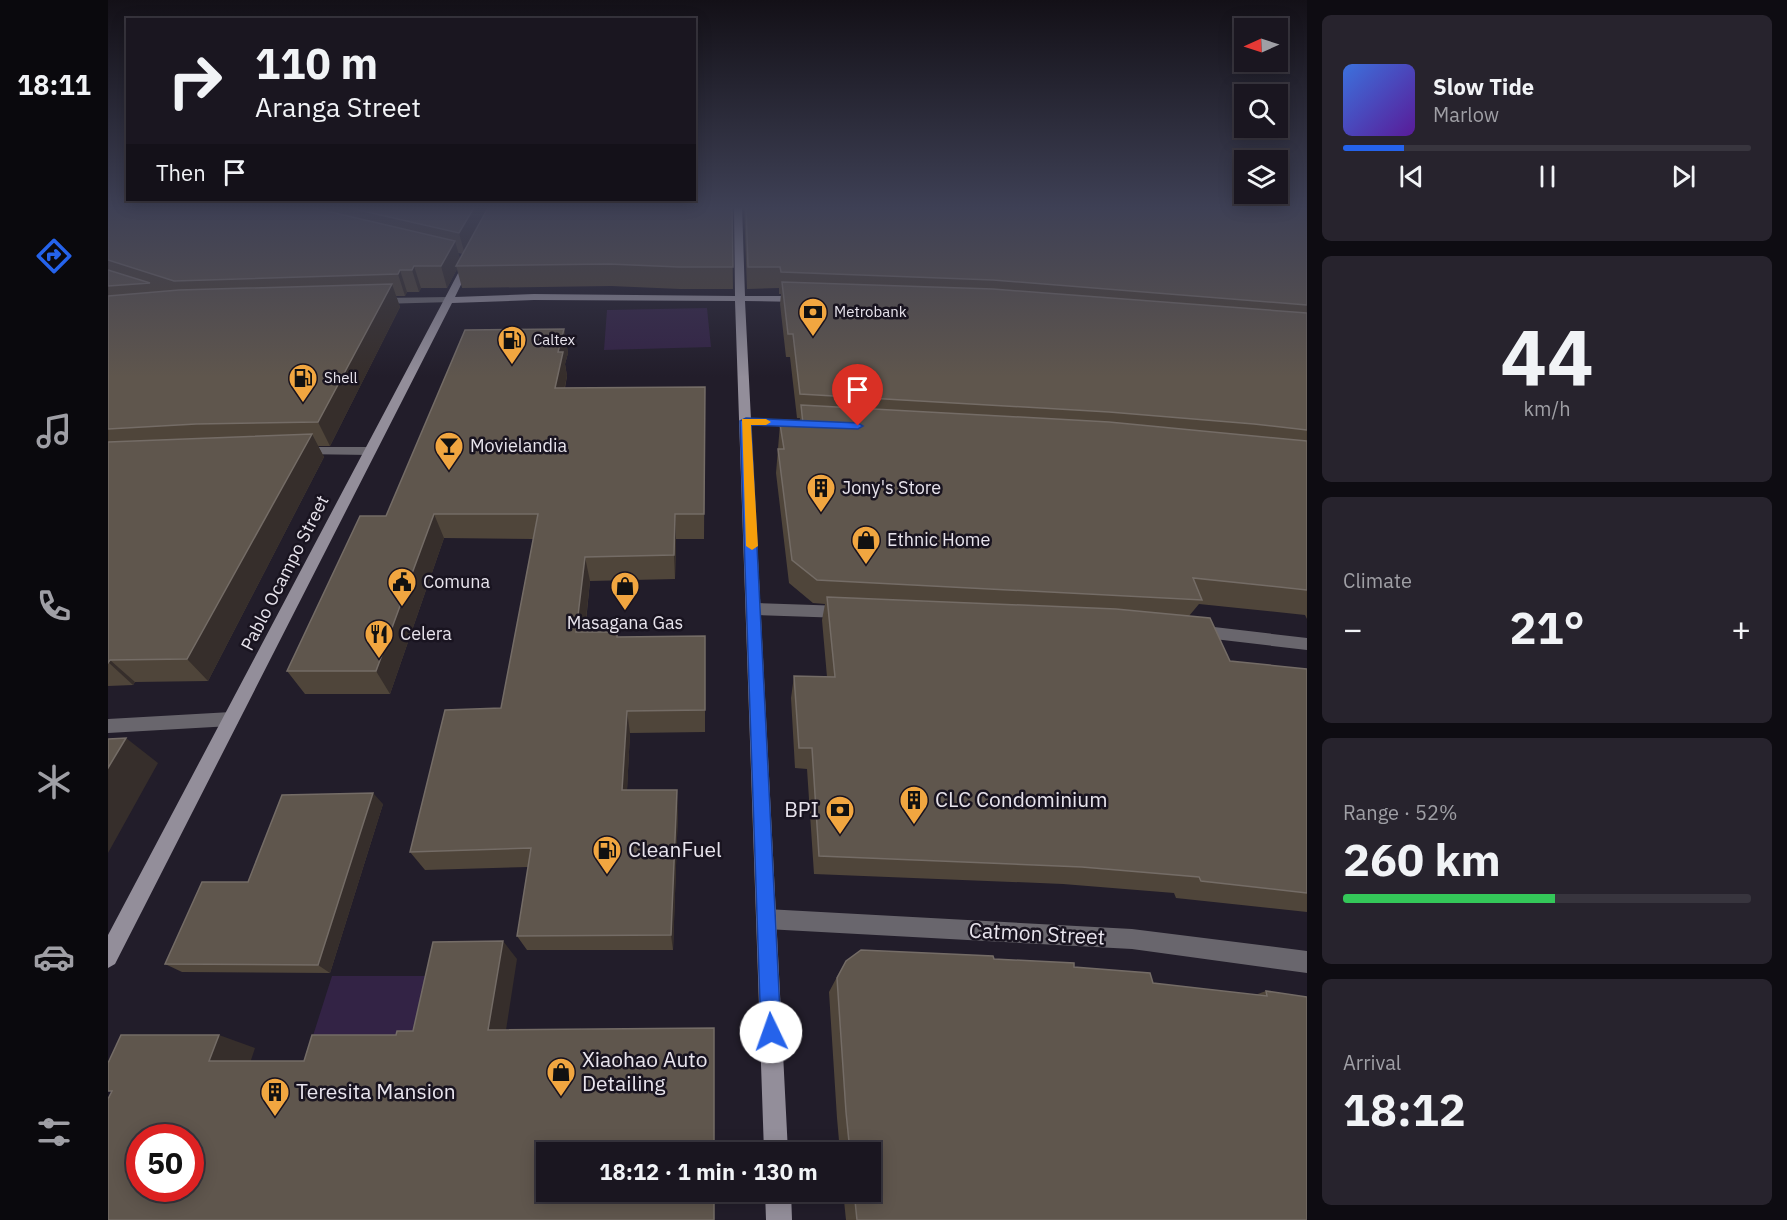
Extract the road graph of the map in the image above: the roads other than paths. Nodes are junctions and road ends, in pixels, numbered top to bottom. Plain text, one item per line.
1 (465, 263) edge
2 (739, 263) edge
3 (740, 297) junction
4 (814, 299) edge
5 (449, 300) junction
6 (366, 302) edge
7 (746, 421) junction
8 (835, 425) edge
9 (291, 451) edge
10 (370, 451) junction
11 (755, 609) junction
12 (857, 613) edge
13 (1178, 629) edge
14 (1307, 644) edge
15 (231, 719) junction
16 (108, 726) edge
17 (765, 919) junction
18 (108, 957) edge
19 (1307, 962) edge
20 (776, 1142) edge
21 (778, 1202) edge
22 (779, 1220) edge

1 - 5 main road, Pablo Ocampo Street
2 - 3 main road
3 - 4 main road
3 - 5 main road
3 - 7 main road
5 - 6 street
5 - 10 main road, Pablo Ocampo Street
7 - 8 street
7 - 11 main road
9 - 10 street
10 - 15 main road, Pablo Ocampo Street
11 - 12 street
11 - 17 main road
13 - 14 street
15 - 16 street
15 - 18 main road, Pablo Ocampo Street
17 - 19 street, Catmon Street
17 - 20 main road
21 - 22 main road

